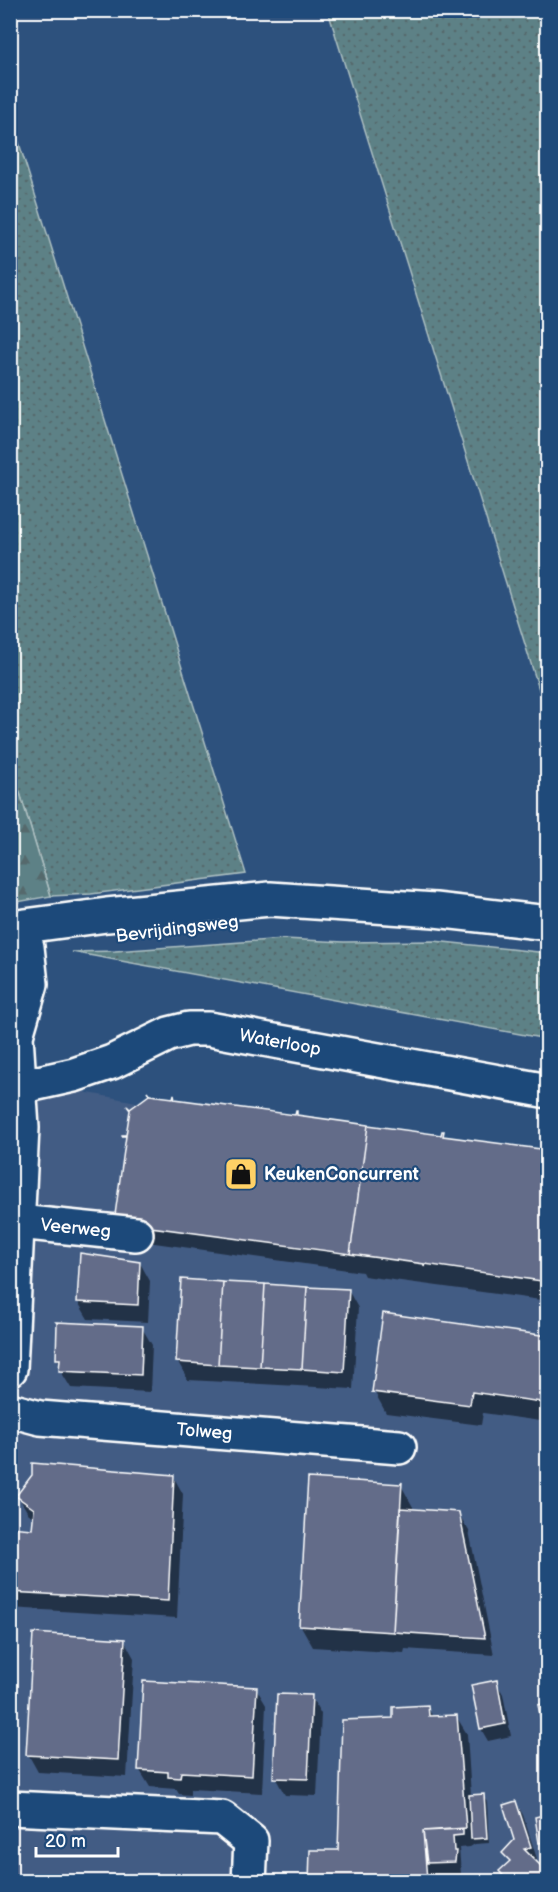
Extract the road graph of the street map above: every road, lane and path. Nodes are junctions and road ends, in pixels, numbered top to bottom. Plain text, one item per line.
1 (548, 923) edge
2 (15, 940) edge
3 (13, 1031) edge
4 (20, 1087) junction
5 (548, 1091) edge
6 (18, 1222) junction
7 (136, 1234) dead end
8 (10, 1369) edge
9 (10, 1410) edge
10 (399, 1447) dead end
11 (10, 1808) edge
12 (249, 1881) edge

1 - 2 street, Bevrijdingsweg
2 - 3 street, Veerweg
3 - 4 street, Veerweg
4 - 5 street, Waterloop
4 - 6 street, Veerweg
6 - 7 street, Veerweg
6 - 8 street, Veerweg
9 - 10 street, Tolweg
11 - 12 street

